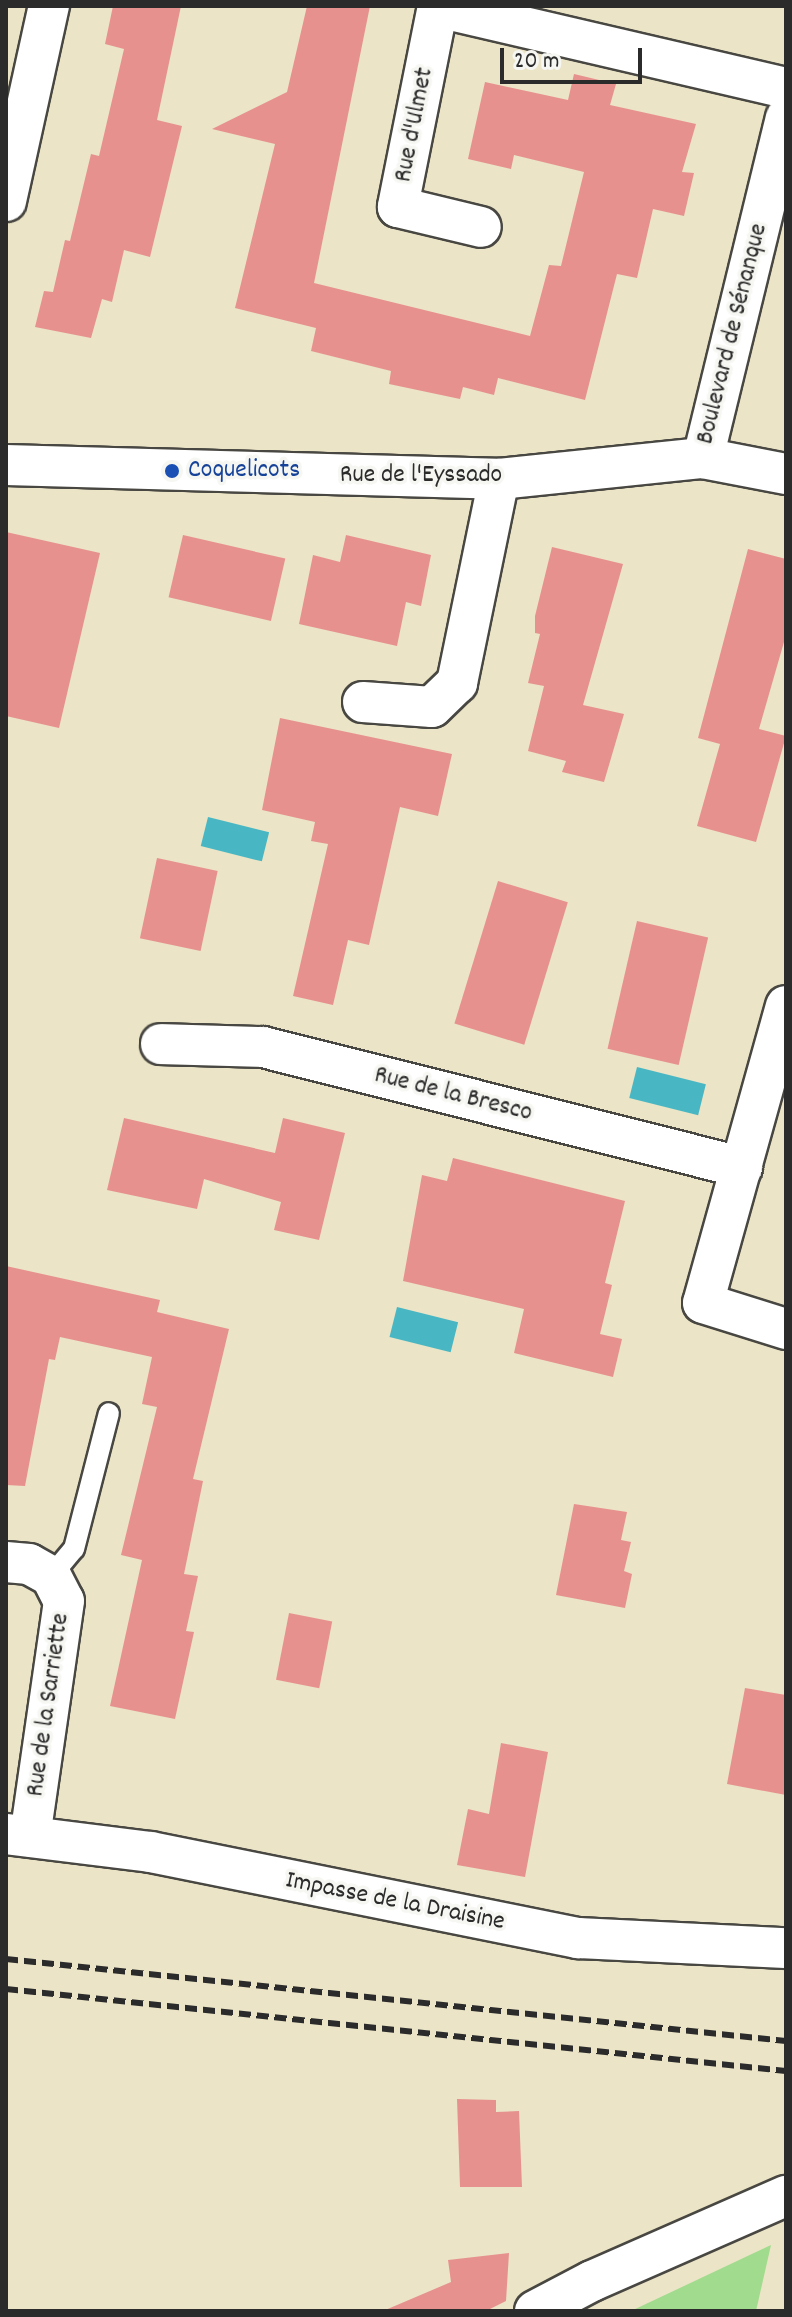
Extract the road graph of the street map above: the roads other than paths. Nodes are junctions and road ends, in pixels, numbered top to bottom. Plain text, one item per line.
1 (49, 6) edge
2 (438, 6) edge
3 (786, 88) edge
4 (786, 118) edge
5 (6, 201) edge
6 (481, 227) dead end
7 (703, 458) junction
8 (6, 465) edge
9 (786, 474) edge
10 (499, 479) junction
11 (363, 702) dead end
12 (786, 1006) edge
13 (161, 1044) dead end
14 (742, 1167) junction
15 (786, 1329) edge
16 (109, 1413) dead end
17 (6, 1562) edge
18 (51, 1576) junction
19 (18, 1836) edge
20 (786, 1948) edge
21 (786, 2196) edge
22 (535, 2311) edge

1 - 5 street
2 - 3 street
2 - 6 street, Rue d'Ulmet
4 - 7 street, Boulevard de Sénanque
7 - 9 street, Rue de l'Eyssado
7 - 10 street, Rue de l'Eyssado
8 - 10 street, Rue de l'Eyssado
10 - 11 street
12 - 14 street
13 - 14 street, Rue de la Bresco
14 - 15 street
16 - 18 lane
17 - 18 street, Rue de la Sarriette
18 - 19 street, Rue de la Sarriette
19 - 20 street, Impasse de la Draisine
21 - 22 street

